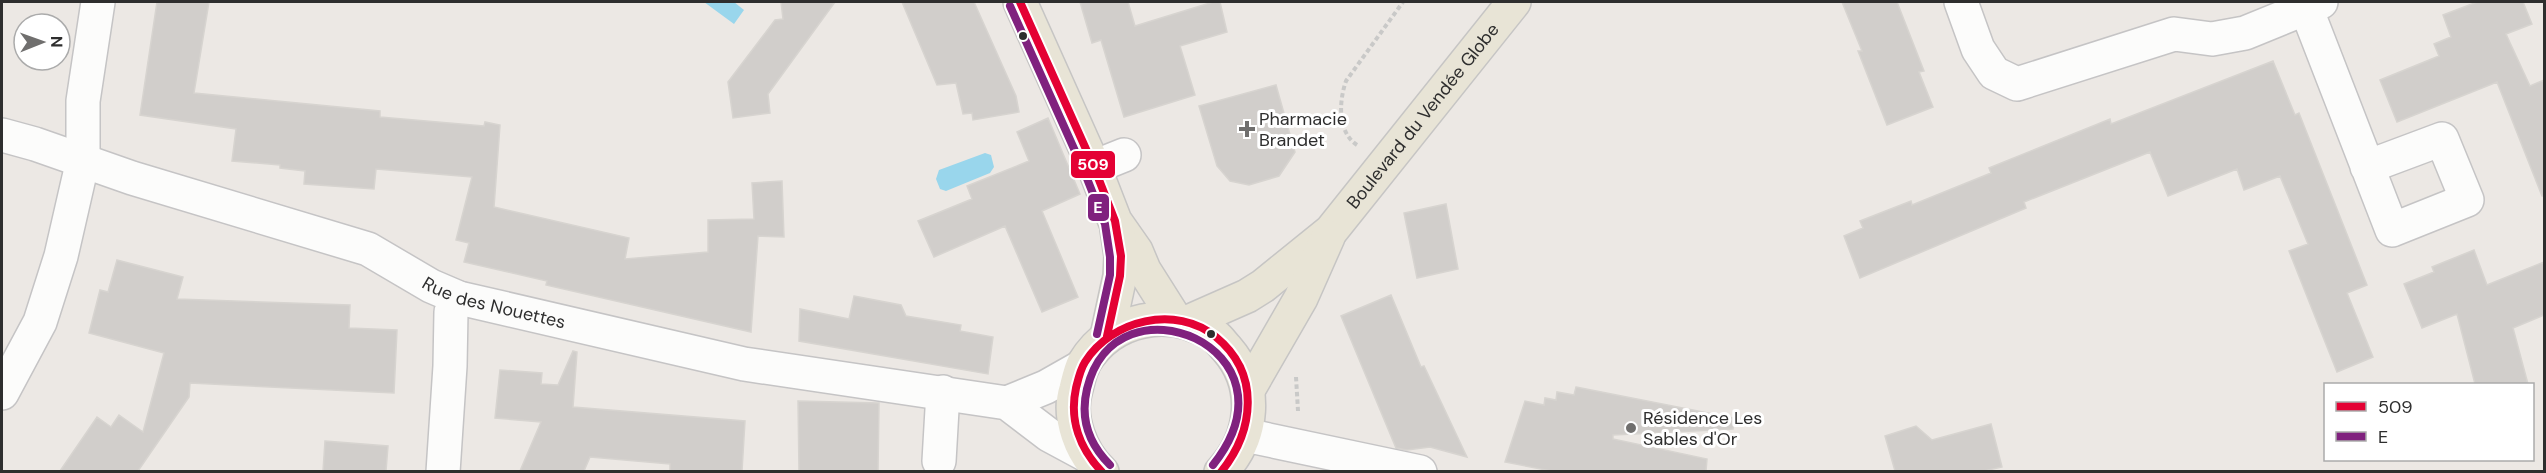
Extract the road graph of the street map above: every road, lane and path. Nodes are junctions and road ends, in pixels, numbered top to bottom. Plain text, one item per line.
1 (98, 2) edge
2 (1020, 2) edge
3 (1402, 2) edge
4 (1514, 2) edge
5 (1961, 2) edge
6 (2313, 5) edge
7 (2, 135) edge
8 (1360, 147) dead end
9 (1124, 156) dead end
10 (82, 160) junction
11 (1094, 167) junction
12 (2367, 167) dead end
13 (1115, 221) junction
14 (1331, 231) junction
15 (459, 298) junction
16 (1181, 320) junction
17 (1107, 336) junction
18 (1083, 366) junction
19 (1296, 374) dead end
20 (1248, 390) junction
21 (943, 392) junction
22 (2, 393) edge
23 (1007, 403) junction
24 (1299, 421) dead end
25 (1234, 459) edge
26 (939, 461) dead end
27 (1094, 466) edge
28 (443, 471) edge
29 (1420, 471) edge

1 - 10 street
2 - 11 main road
3 - 8 path
4 - 14 main road, Boulevard du Vendée Globe
5 - 6 street
6 - 12 street
7 - 10 street, Rue des Nouettes
9 - 11 street
10 - 15 street, Rue des Nouettes
10 - 22 street
11 - 13 main road
13 - 16 main road
13 - 17 main road
14 - 16 main road, Boulevard du Vendée Globe
14 - 20 main road, Boulevard du Vendée Globe
15 - 21 street, Rue des Nouettes
15 - 28 street
16 - 17 main road
16 - 20 main road
17 - 18 main road
18 - 23 street
18 - 27 main road
19 - 24 path
20 - 25 main road
21 - 23 street, Rue des Nouettes
21 - 26 street
23 - 27 street, Rue des Nouettes
25 - 29 street

